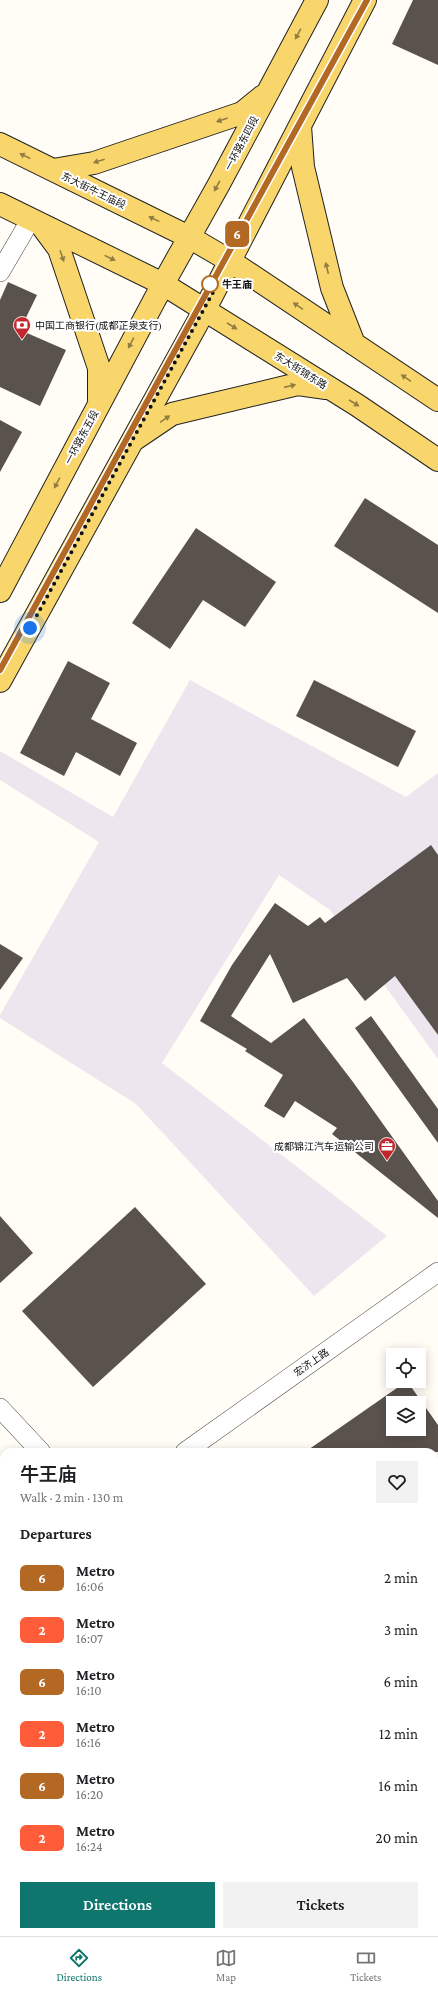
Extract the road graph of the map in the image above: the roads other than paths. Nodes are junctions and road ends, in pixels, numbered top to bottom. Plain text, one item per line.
1 (317, 0) edge
2 (365, 0) edge
3 (267, 93) junction
4 (300, 126) junction
5 (0, 144) edge
6 (53, 170) junction
7 (0, 204) edge
8 (35, 222) junction
9 (189, 237) junction
10 (230, 261) junction
11 (0, 272) edge
12 (163, 284) junction
13 (205, 309) junction
14 (354, 344) junction
15 (331, 389) junction
16 (438, 400) edge
17 (98, 405) junction
18 (133, 440) junction
19 (438, 460) edge
20 (0, 591) edge
21 (0, 681) edge
22 (438, 1272) edge
23 (0, 1408) edge
24 (36, 1448) edge
25 (191, 1448) edge

1 -> 3 main road, 一环路东四段
2 - 4 main road
3 -> 6 main road
3 -> 9 main road, 一环路东四段
4 - 10 main road
14 -> 4 main road
6 -> 5 main road, 东大街牛王庙段
9 -> 6 main road, 东大街牛王庙段
7 - 8 main road
8 - 11 street
8 -> 12 main road
8 -> 17 main road
9 - 10 main road
9 - 12 main road, 一环路东四段
10 - 13 main road
14 -> 10 main road
12 - 13 main road, 东大街锦东路
12 -> 17 main road, 一环路东五段
13 -> 15 main road, 东大街锦东路
13 - 18 main road
16 -> 14 main road
18 -> 15 main road
15 -> 19 main road, 东大街锦东路
17 -> 20 main road, 一环路东五段
18 - 21 main road
22 - 25 street, 宏济上路
23 - 24 street

